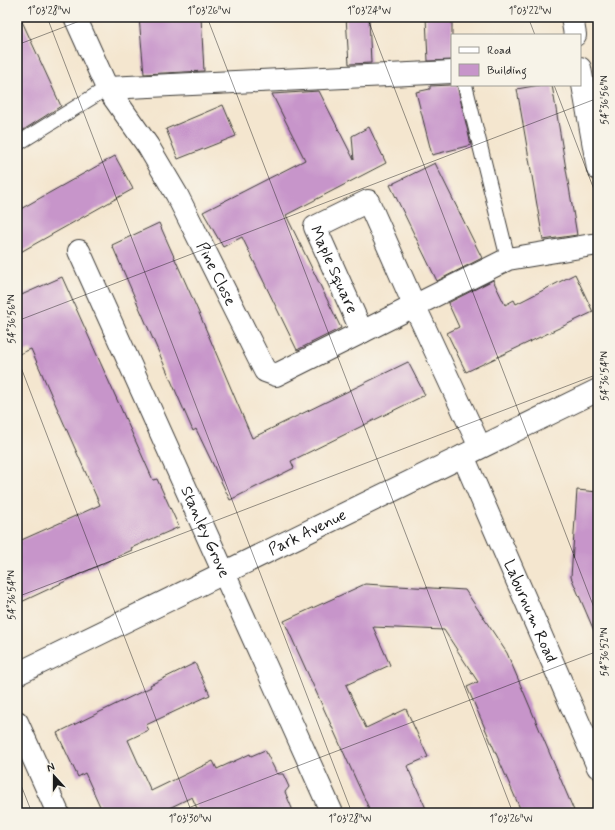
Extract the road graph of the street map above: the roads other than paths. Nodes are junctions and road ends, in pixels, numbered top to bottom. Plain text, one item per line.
1 (75, 17) edge
2 (572, 17) edge
3 (575, 34) edge
4 (451, 72) edge
5 (581, 74) edge
6 (465, 86) edge
7 (107, 88) junction
8 (17, 144) edge
9 (598, 169) edge
10 (598, 244) edge
11 (79, 251) dead end
12 (508, 259) junction
13 (415, 307) junction
14 (362, 332) junction
15 (598, 390) edge
16 (471, 451) junction
17 (224, 573) junction
18 (17, 674) edge
19 (17, 722) edge
20 (598, 767) edge
21 (58, 813) edge
22 (332, 813) edge

1 - 7 street
2 - 3 street
4 - 7 street
5 - 9 street
6 - 12 lane
7 - 8 lane
7 - 14 street, Pine Close
10 - 12 street
11 - 17 street, Stanley Grove
12 - 13 street
13 - 14 street, Maple Square
13 - 14 street, Maple Square
13 - 16 street, Maple Square
15 - 16 street, Park Avenue
16 - 17 street, Park Avenue
16 - 20 street, Laburnum Road
17 - 18 street, Park Avenue
17 - 22 street, Stanley Grove
19 - 21 street

